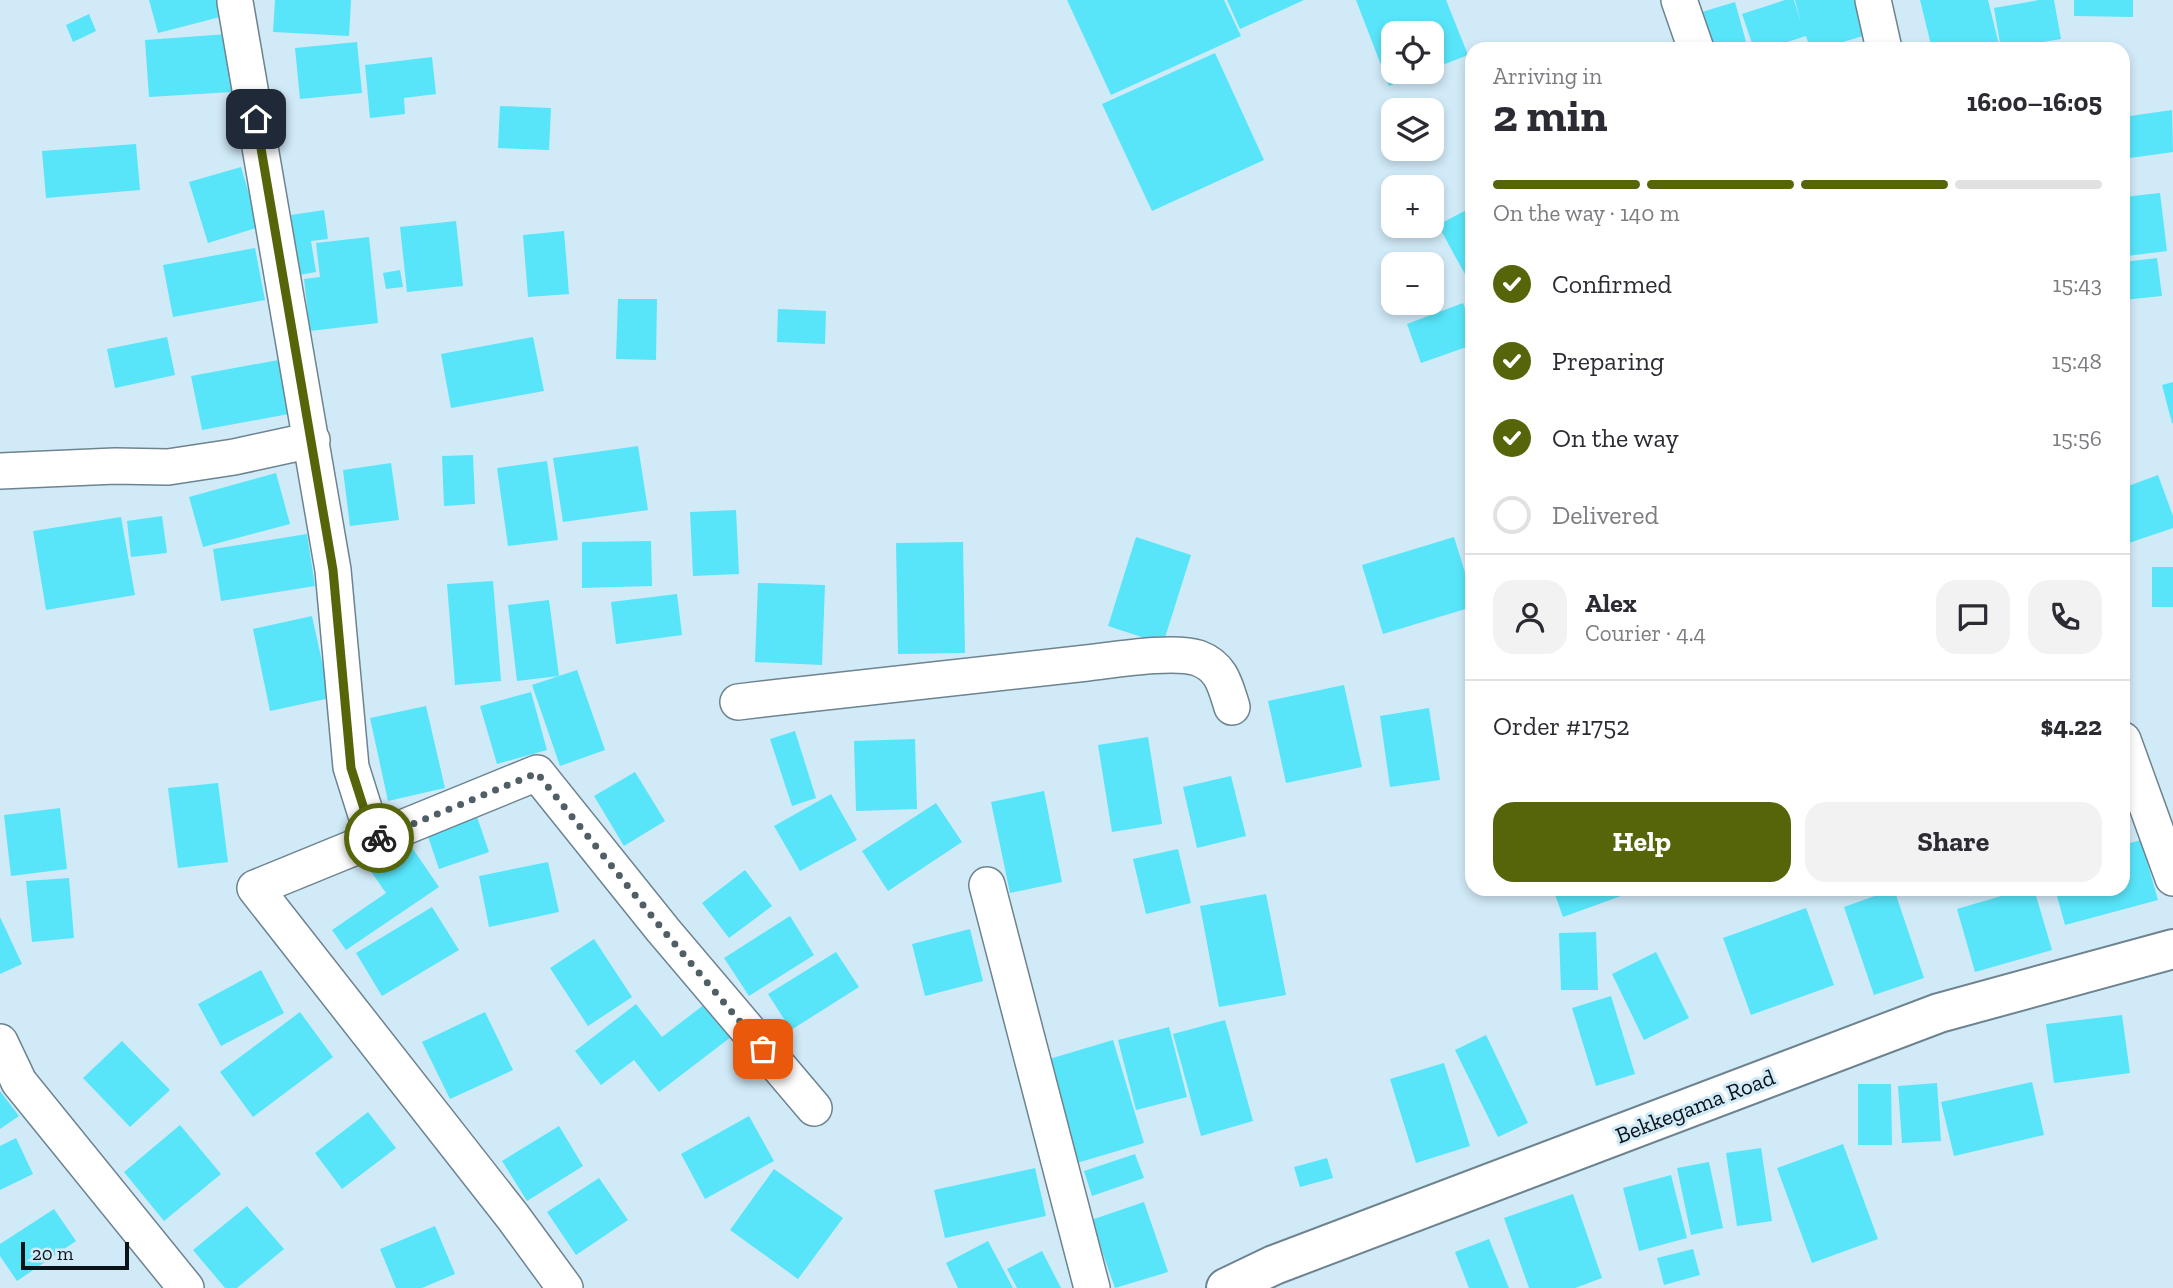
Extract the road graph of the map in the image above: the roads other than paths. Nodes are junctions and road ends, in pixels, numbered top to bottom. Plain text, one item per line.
1 (1679, 0) edge
2 (1873, 0) edge
3 (236, 2) dead end
4 (1694, 42) edge
5 (1882, 42) edge
6 (312, 440) junction
7 (0, 471) edge
8 (738, 702) dead end
9 (1231, 708) dead end
10 (2130, 759) edge
11 (374, 840) junction
12 (2173, 878) edge
13 (987, 885) dead end
14 (2173, 949) edge
15 (0, 1042) edge
16 (814, 1108) dead end
17 (186, 1288) edge
18 (565, 1288) edge
19 (1092, 1288) edge
20 (1226, 1288) edge

1 - 4 street
2 - 5 street
3 - 6 street
6 - 7 street
6 - 11 street
8 - 9 street
10 - 12 street
11 - 16 street
11 - 18 street
13 - 19 street
14 - 20 street, Bekkegama Road
15 - 17 street

